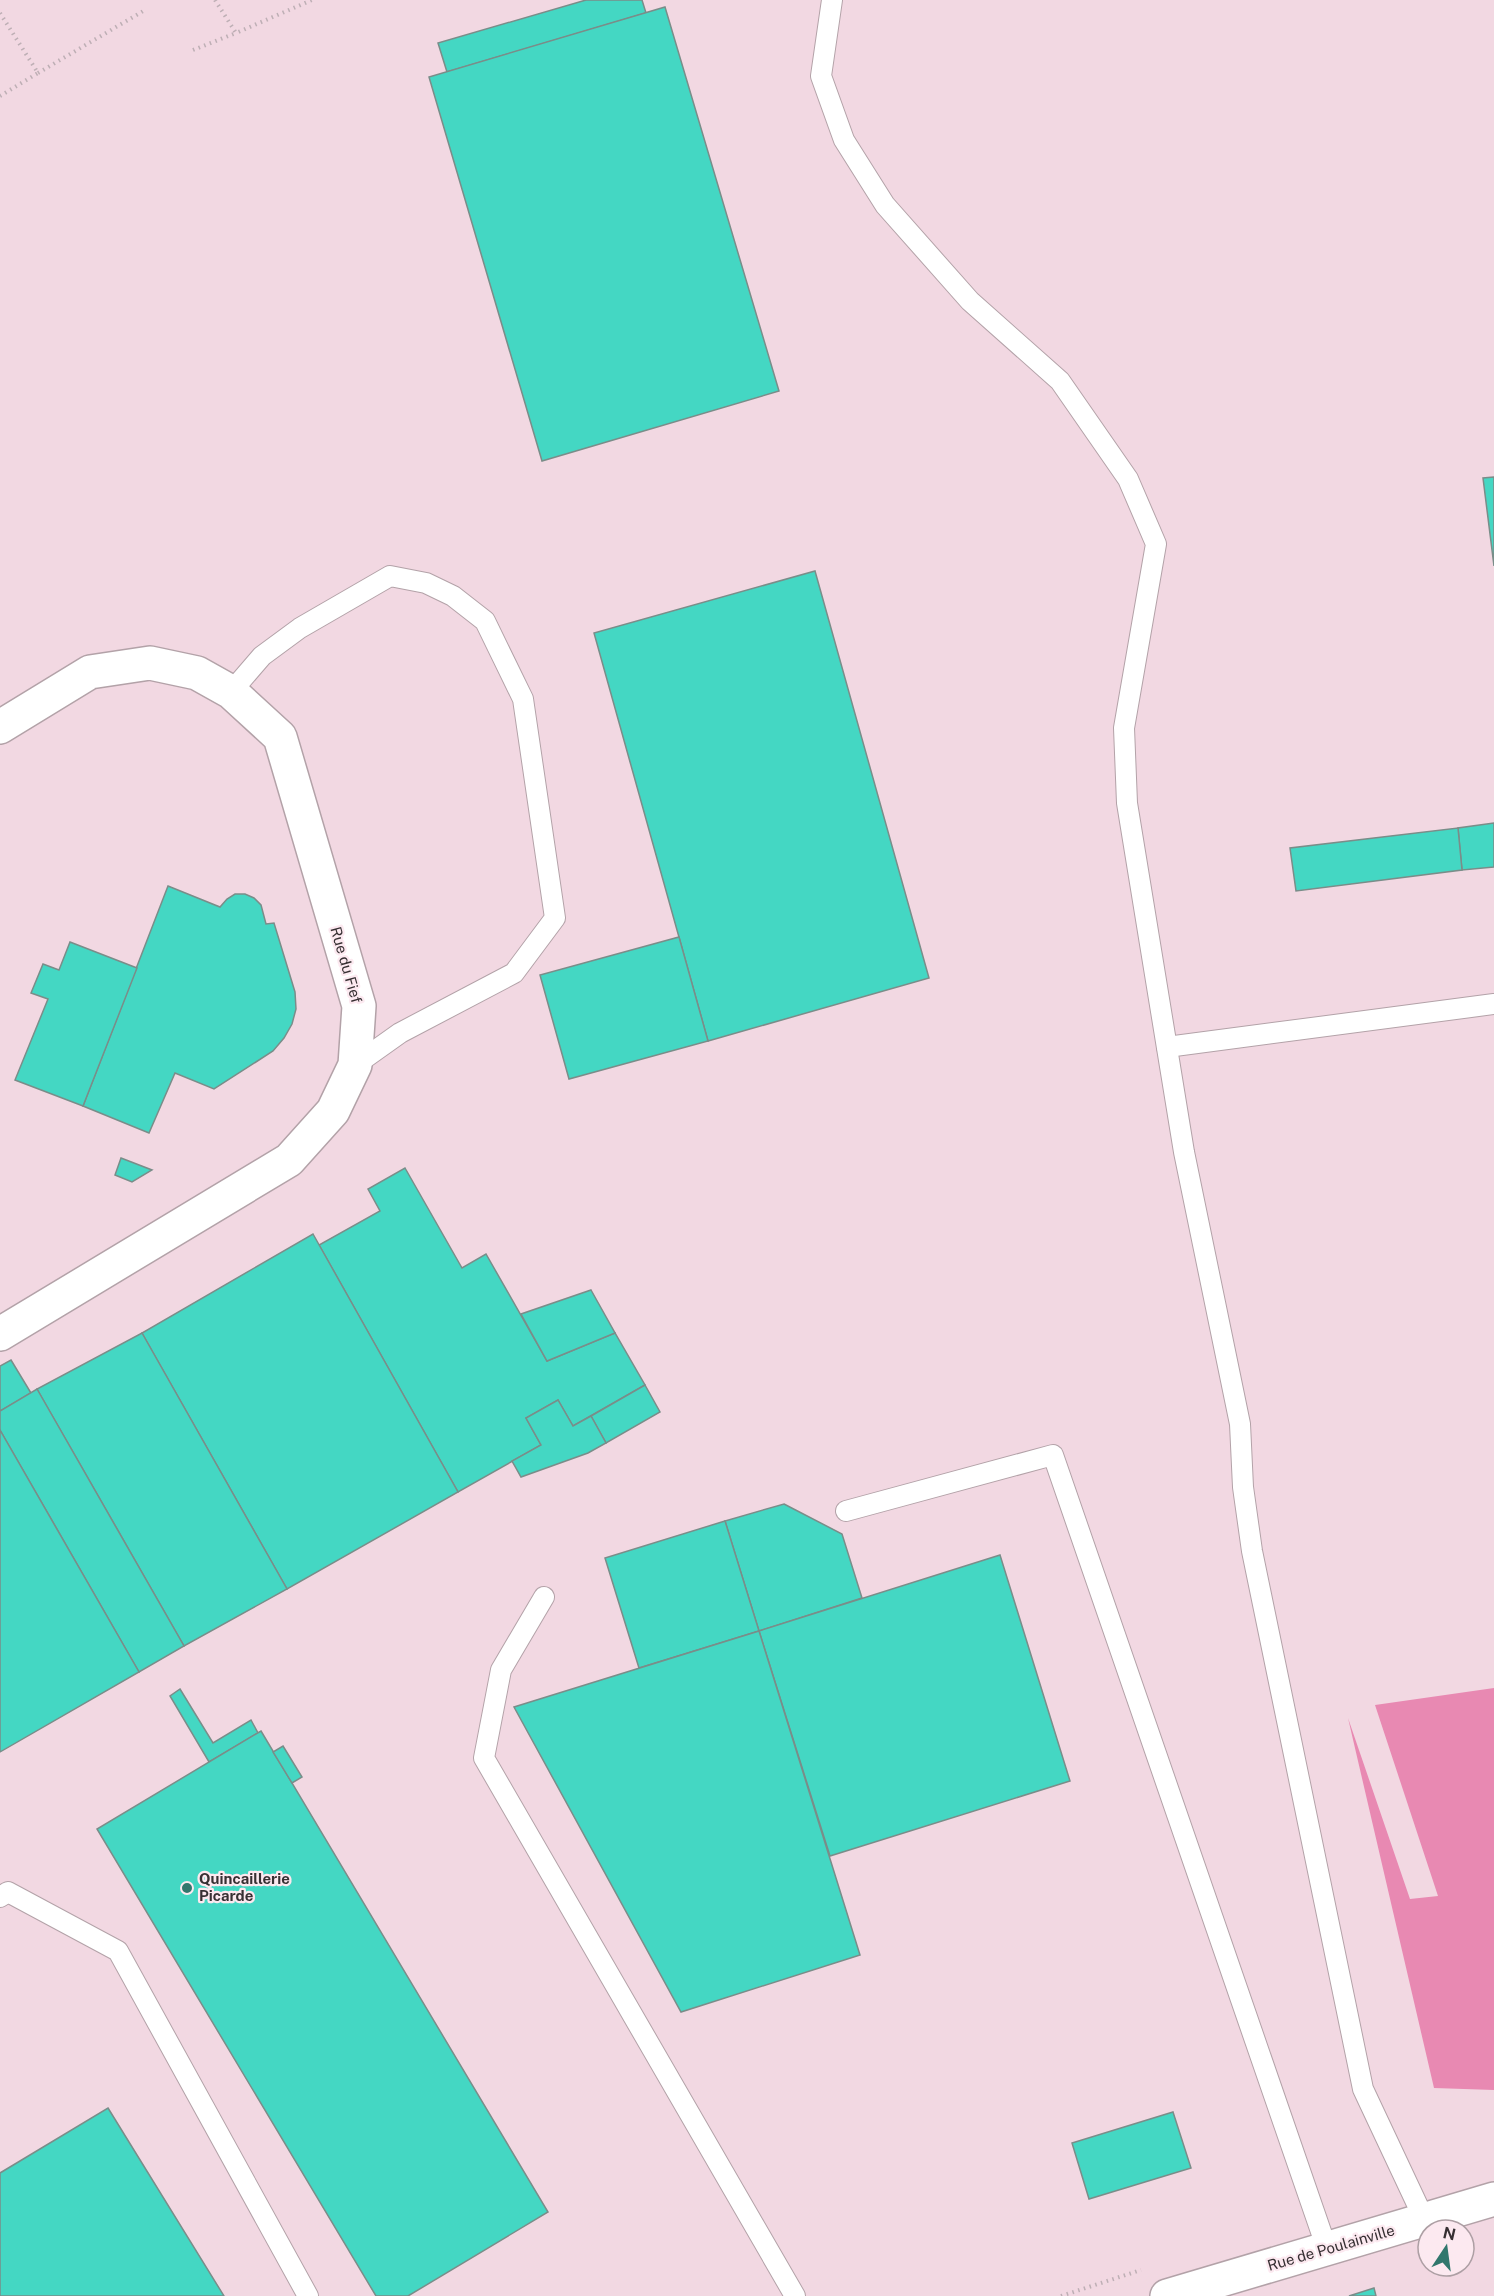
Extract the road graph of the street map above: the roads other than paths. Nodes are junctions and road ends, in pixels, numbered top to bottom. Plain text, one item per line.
1 (832, 0) edge
2 (231, 692) junction
3 (0, 727) edge
4 (1494, 1004) edge
5 (1167, 1047) junction
6 (355, 1065) junction
7 (0, 1334) edge
8 (846, 1511) dead end
9 (544, 1597) dead end
10 (0, 1897) edge
11 (1494, 2199) edge
12 (1424, 2218) edge
13 (1434, 2218) edge
14 (1416, 2224) edge
15 (1327, 2249) junction
16 (308, 2296) edge
17 (795, 2296) edge
18 (1167, 2296) edge

1 - 5 lane
2 - 3 street, Rue du Fief
2 - 6 street, Rue du Fief
2 - 6 lane
4 - 5 lane
5 - 12 lane
6 - 7 street, Rue du Fief
8 - 15 lane
9 - 17 lane
10 - 16 lane
11 - 13 street, Rue de Poulainville
14 - 15 street, Rue de Poulainville
15 - 18 street, Rue de Poulainville

